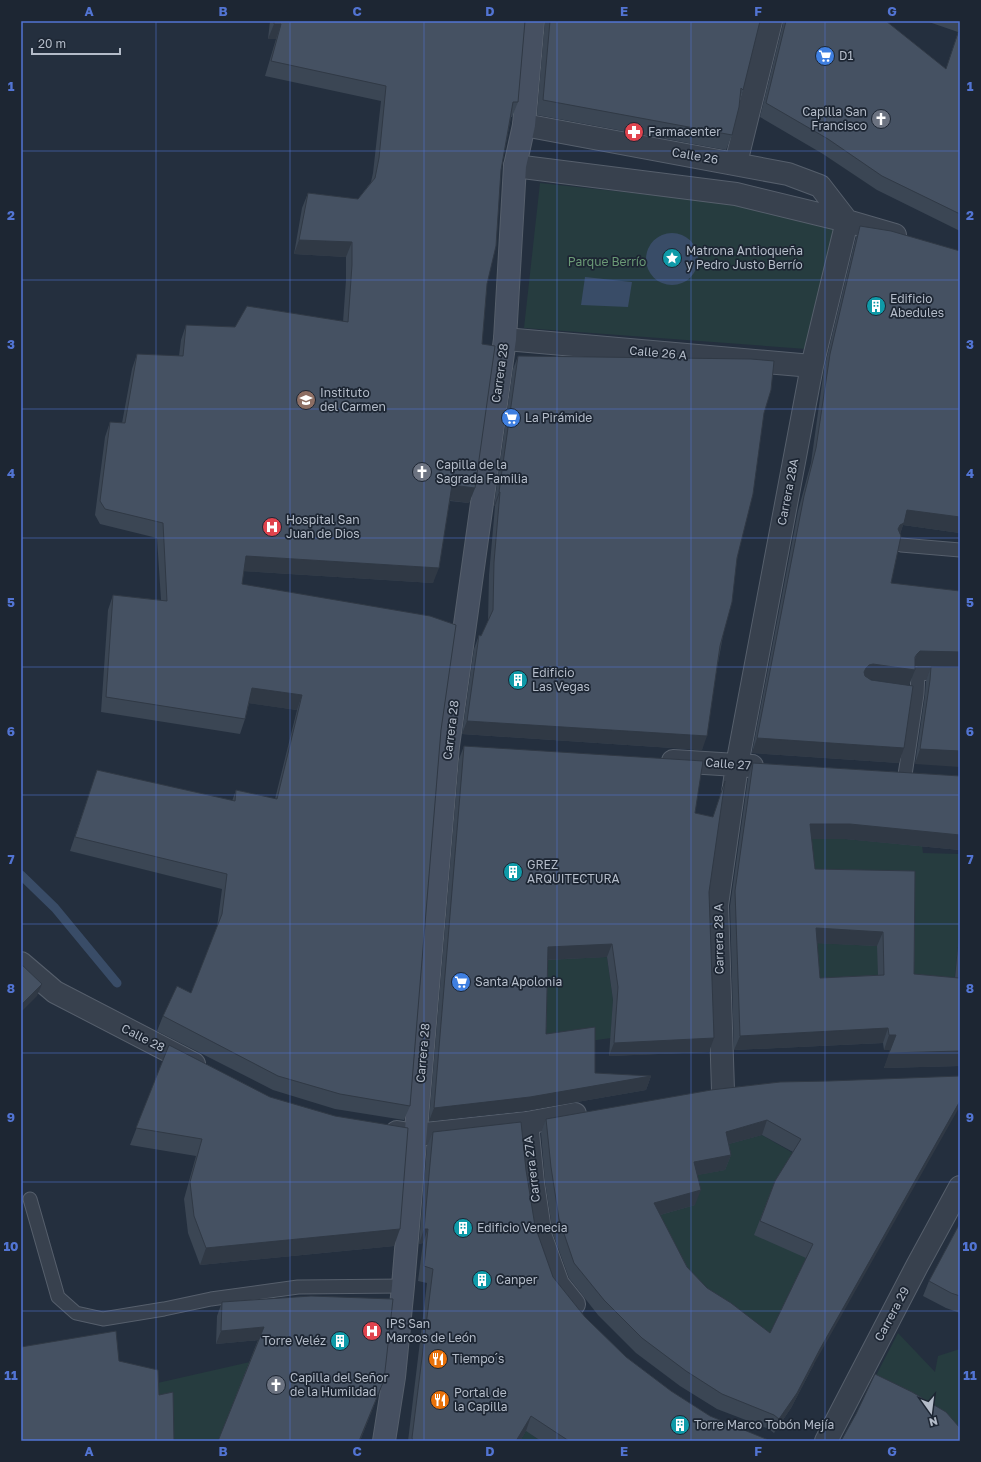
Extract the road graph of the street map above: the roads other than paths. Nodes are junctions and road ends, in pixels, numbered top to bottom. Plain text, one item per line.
1 (533, 21) edge
2 (772, 21) edge
3 (524, 125) junction
4 (736, 163) junction
5 (515, 166) junction
6 (847, 221) junction
7 (915, 241) edge
8 (505, 340) junction
9 (812, 366) junction
10 (901, 545) edge
11 (960, 550) edge
12 (960, 675) edge
13 (903, 692) edge
14 (917, 694) junction
15 (651, 759) edge
16 (737, 765) junction
17 (775, 767) edge
18 (882, 774) edge
19 (913, 776) joint
20 (21, 963) edge
21 (208, 1071) edge
22 (723, 1090) edge
23 (598, 1110) edge
24 (527, 1123) junction
25 (378, 1129) edge
26 (416, 1135) junction
27 (960, 1187) edge
28 (30, 1199) dead end
29 (403, 1286) junction
30 (584, 1317) edge
31 (384, 1441) edge
32 (826, 1441) edge

1 - 3 main road, Carrera 28
2 - 4 street
3 - 4 street, Calle 26
3 - 5 main road, Carrera 28
4 - 6 street, Calle 26
5 - 6 street
5 - 8 main road, Carrera 28
6 - 7 street
6 - 9 street, Carrera 28A
8 - 9 street, Calle 26 A
8 - 26 main road, Carrera 28
9 - 16 street, Carrera 28A
10 - 11 lane
12 - 14 lane
13 - 14 lane
14 - 19 lane
15 - 16 street, Calle 27
16 - 17 street, Calle 27
16 - 22 street, Carrera 28 A
18 - 19 street
20 - 21 street, Calle 28
23 - 24 street
24 - 26 street
24 - 30 street, Carrera 27A
25 - 26 street
26 - 29 main road, Carrera 28
27 - 32 street, Carrera 29
28 - 29 lane
29 - 31 main road, Carrera 28

